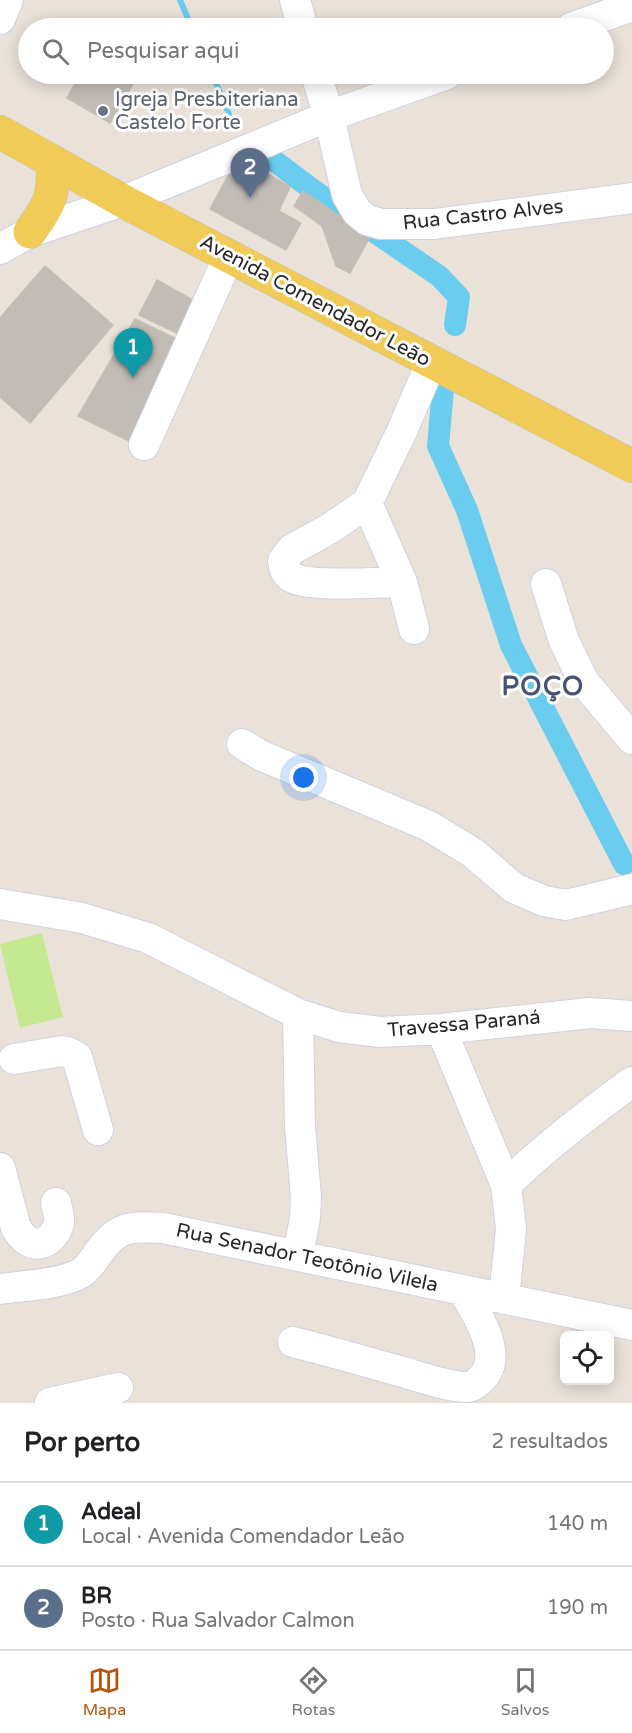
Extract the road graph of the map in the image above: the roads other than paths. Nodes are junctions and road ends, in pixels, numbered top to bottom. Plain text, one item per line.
1 (8, 0) edge
2 (294, 0) edge
3 (632, 6) edge
4 (300, 18) edge
5 (599, 18) edge
6 (0, 19) edge
7 (319, 84) edge
8 (419, 84) edge
9 (329, 116) junction
10 (0, 132) edge
11 (52, 161) junction
12 (632, 198) edge
13 (123, 201) junction
14 (30, 232) junction
15 (0, 249) edge
16 (228, 256) junction
17 (431, 363) junction
18 (144, 445) dead end
19 (632, 466) edge
20 (367, 503) junction
21 (402, 582) junction
22 (546, 584) dead end
23 (414, 629) dead end
24 (632, 739) edge
25 (242, 744) dead end
26 (632, 889) edge
27 (0, 904) edge
28 (298, 1014) junction
29 (632, 1016) edge
30 (441, 1029) junction
31 (14, 1059) dead end
32 (632, 1082) edge
33 (98, 1130) dead end
34 (0, 1168) edge
35 (506, 1185) junction
36 (56, 1203) dead end
37 (298, 1255) junction
38 (0, 1289) edge
39 (463, 1290) junction
40 (504, 1299) junction
41 (632, 1325) edge
42 (293, 1342) dead end
43 (118, 1388) dead end
44 (50, 1403) edge

1 - 6 street
2 - 4 street
3 - 5 street
7 - 9 street
8 - 9 street
9 - 12 street, Rua Castro Alves
9 - 13 street
10 - 11 main road, Avenida Comendador Leão
11 - 13 main road, Avenida Comendador Leão
11 - 14 main road
13 - 14 street
13 - 16 main road, Avenida Comendador Leão
14 - 15 street
16 - 17 main road, Avenida Comendador Leão
16 - 18 street
17 - 19 main road, Avenida Comendador Leão
17 - 20 street
20 - 21 street
20 - 21 street
21 - 23 street
22 - 24 street
25 - 26 street
27 - 28 street, Travessa Paraná
28 - 30 street, Travessa Paraná
28 - 37 street
29 - 30 street, Travessa Paraná
30 - 35 street
31 - 33 street
32 - 35 street
34 - 36 street
35 - 40 street
37 - 38 street, Rua Senador Teotônio Vilela
37 - 39 street, Rua Senador Teotônio Vilela
39 - 40 street, Rua Senador Teotônio Vilela
39 - 42 street
40 - 41 street, Rua Senador Teotônio Vilela
43 - 44 street

